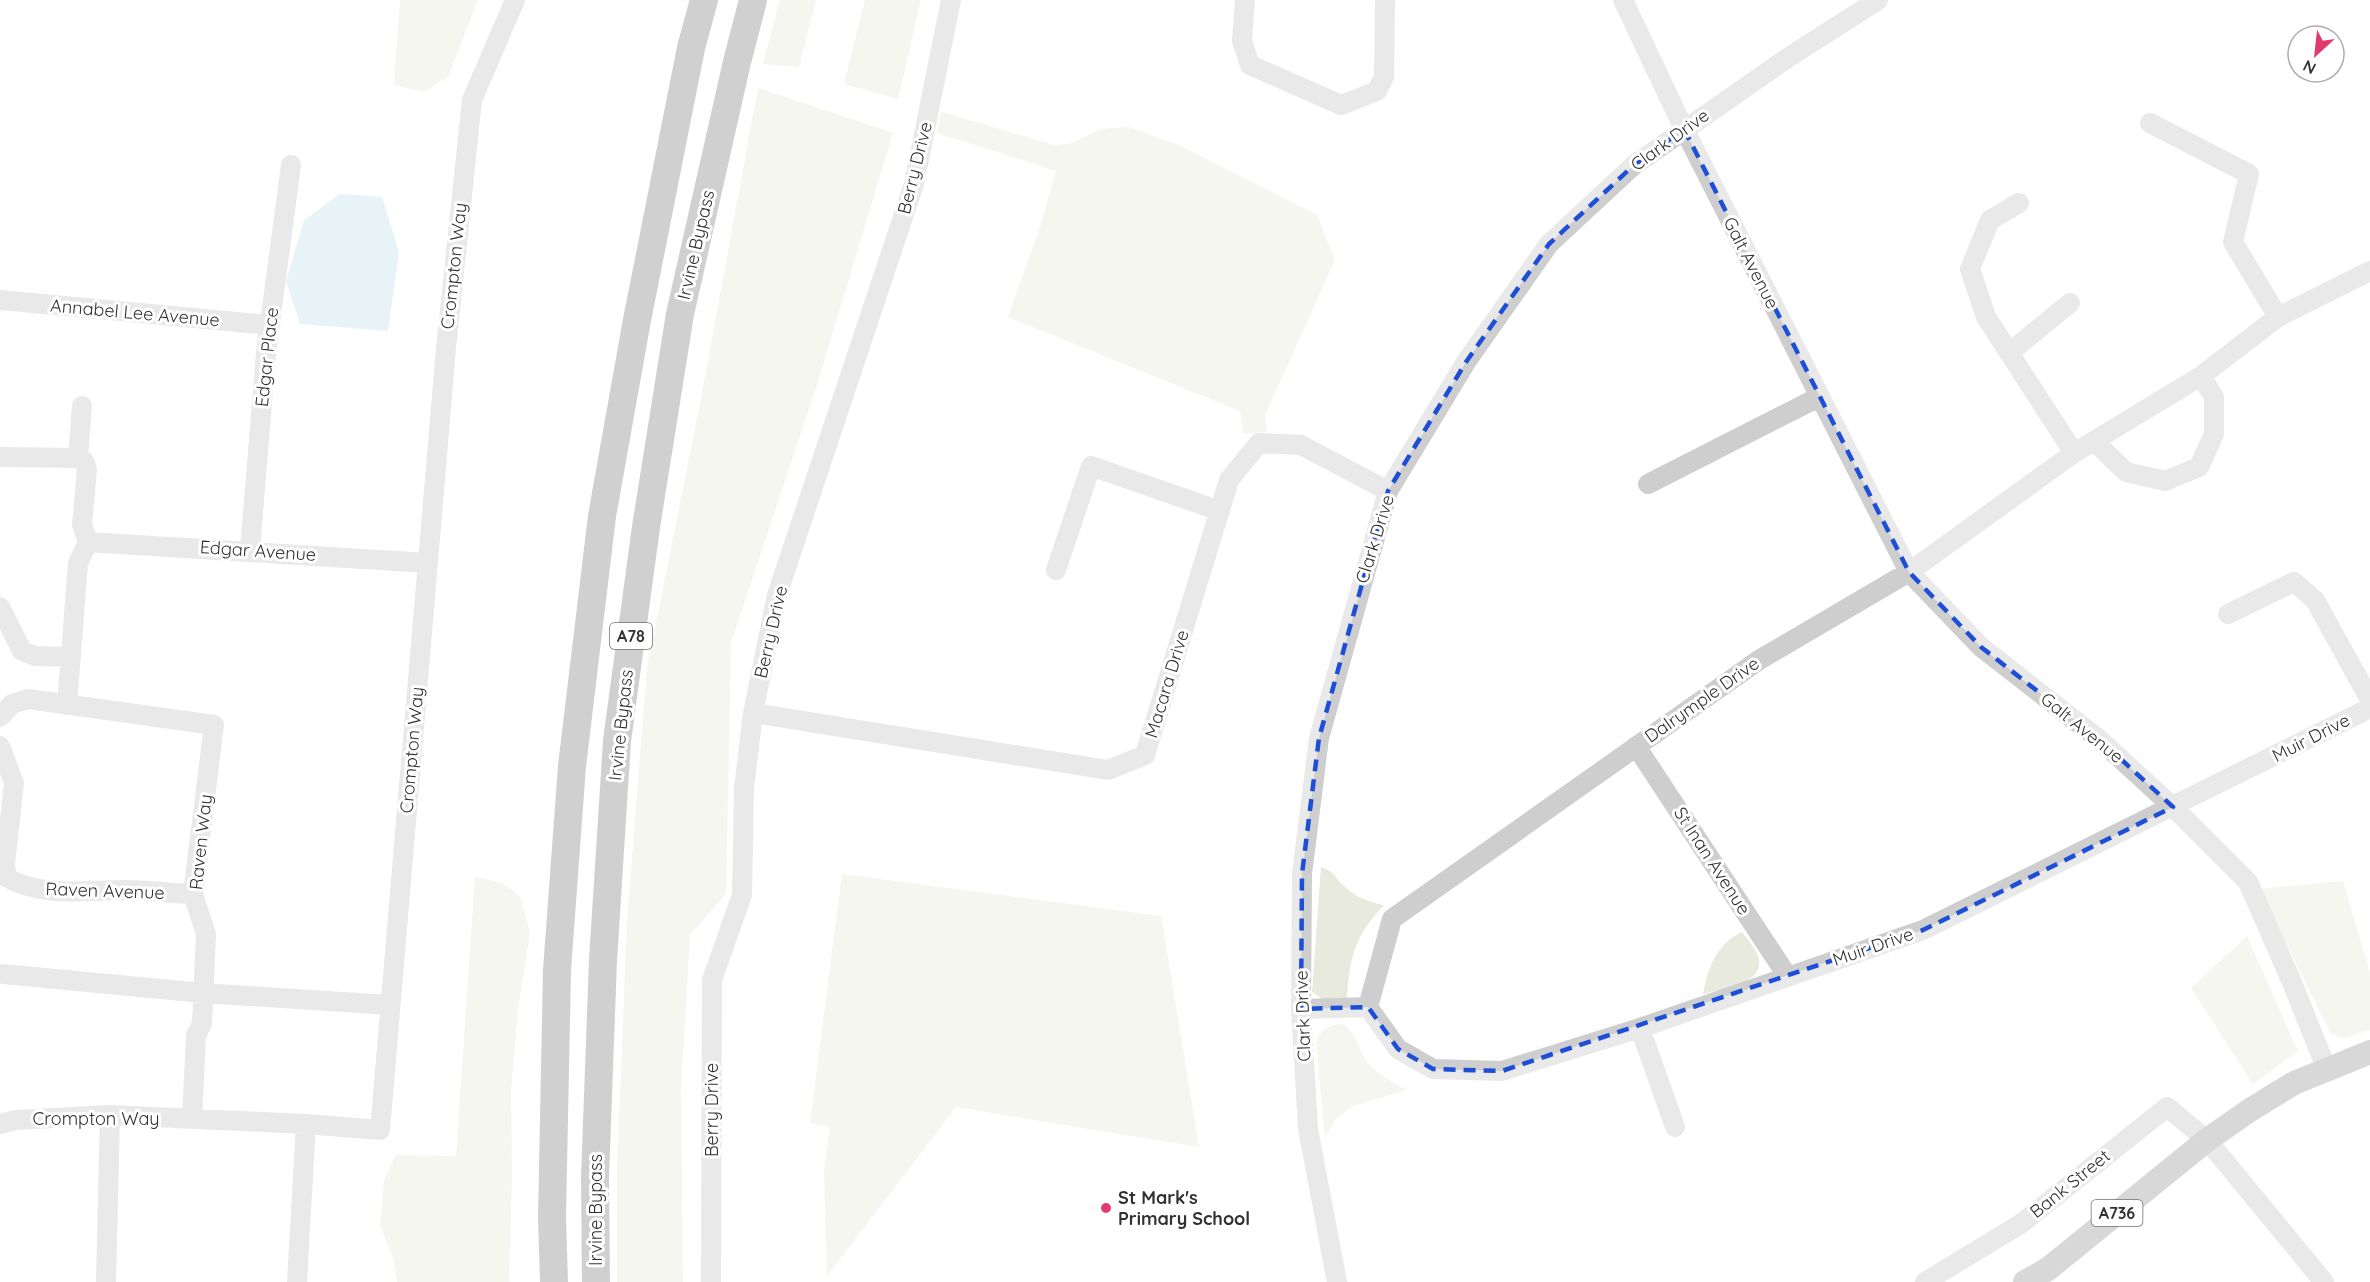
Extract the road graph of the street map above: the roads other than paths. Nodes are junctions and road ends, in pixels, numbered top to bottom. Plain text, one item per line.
1 (515, 0) edge
2 (704, 0) edge
3 (753, 0) edge
4 (951, 0) edge
5 (1245, 0) edge
6 (1385, 0) edge
7 (1623, 0) edge
8 (1878, 0) edge
9 (2150, 123) dead end
10 (1684, 129) junction
11 (291, 165) dead end
12 (2019, 203) dead end
13 (2370, 271) edge
14 (0, 300) edge
15 (2070, 303) dead end
16 (2278, 317) junction
17 (270, 325) junction
18 (2009, 353) junction
19 (2201, 376) junction
20 (1819, 397) junction
21 (82, 406) dead end
22 (2095, 442) junction
23 (2074, 453) junction
24 (0, 457) edge
25 (78, 458) junction
26 (1648, 484) dead end
27 (1388, 491) junction
28 (1220, 511) junction
29 (88, 542) junction
30 (250, 550) junction
31 (428, 563) junction
32 (1056, 570) dead end
33 (1909, 572) junction
34 (0, 607) edge
35 (2228, 614) dead end
36 (71, 657) junction
37 (2370, 700) edge
38 (67, 705) junction
39 (2370, 708) edge
40 (753, 713) junction
41 (0, 717) edge
42 (0, 746) edge
43 (1636, 746) junction
44 (2173, 807) junction
45 (193, 894) junction
46 (3, 974) dead end
47 (1788, 977) junction
48 (203, 993) junction
49 (390, 1005) junction
50 (1368, 1007) junction
51 (1301, 1009) junction
52 (1640, 1028) junction
53 (2370, 1052) edge
54 (2327, 1070) junction
55 (110, 1115) junction
56 (192, 1119) junction
57 (0, 1124) edge
58 (306, 1124) junction
59 (1675, 1127) dead end
60 (2207, 1140) junction
61 (106, 1282) edge
62 (297, 1282) edge
63 (554, 1282) edge
64 (596, 1282) edge
65 (711, 1282) edge
66 (1337, 1282) edge
67 (1925, 1282) edge
68 (2025, 1282) edge
69 (2324, 1282) edge

1 - 31 street, Crompton Way
2 - 63 highway, A78
3 - 64 highway, Irvine Bypass / A78
4 - 40 street, Berry Drive
5 - 6 street
7 - 10 street, Galt Avenue
8 - 10 street, Clark Drive
9 - 16 street
10 - 20 street, Galt Avenue
10 - 27 street, Clark Drive
11 - 17 street, Edgar Place
12 - 18 street
13 - 16 street, Dalrymple Drive
14 - 17 street, Annabel Lee Avenue
15 - 18 street
16 - 19 street, Dalrymple Drive
17 - 30 street, Edgar Place
18 - 23 street
19 - 22 street, Dalrymple Drive
19 - 22 street
20 - 26 street
20 - 33 street, Galt Avenue
21 - 25 street
22 - 23 street, Dalrymple Drive
23 - 33 street, Dalrymple Drive
24 - 25 street
25 - 29 street
27 - 28 street, Macara Drive
27 - 51 street, Clark Drive
28 - 32 street
28 - 40 street, Macara Drive
29 - 30 street, Edgar Avenue
29 - 36 street
30 - 31 street, Edgar Avenue
31 - 49 street, Crompton Way
33 - 43 street, Dalrymple Drive
33 - 44 street, Galt Avenue
34 - 36 street
35 - 37 street
36 - 38 street
38 - 41 street
38 - 45 street, Raven Way
39 - 44 street, Muir Drive
40 - 65 street, Berry Drive
42 - 45 street, Raven Avenue
43 - 47 street, St Inan Avenue
43 - 50 street, Dalrymple Drive
44 - 47 street, Muir Drive
44 - 54 street, Galt Avenue
45 - 48 street, Raven Way
46 - 48 street
47 - 52 street, Muir Drive
48 - 49 street
48 - 56 street, Raven Way
49 - 58 street, Crompton Way
50 - 51 street
50 - 52 street, Muir Drive
51 - 66 street, Clark Drive
52 - 59 street
53 - 54 main road, A736
54 - 60 main road, A736
55 - 56 street, Crompton Way
55 - 57 street, Crompton Way
55 - 61 street
56 - 58 street, Crompton Way
58 - 62 street
60 - 67 street, Bank Street
60 - 68 main road, A736
60 - 69 street

